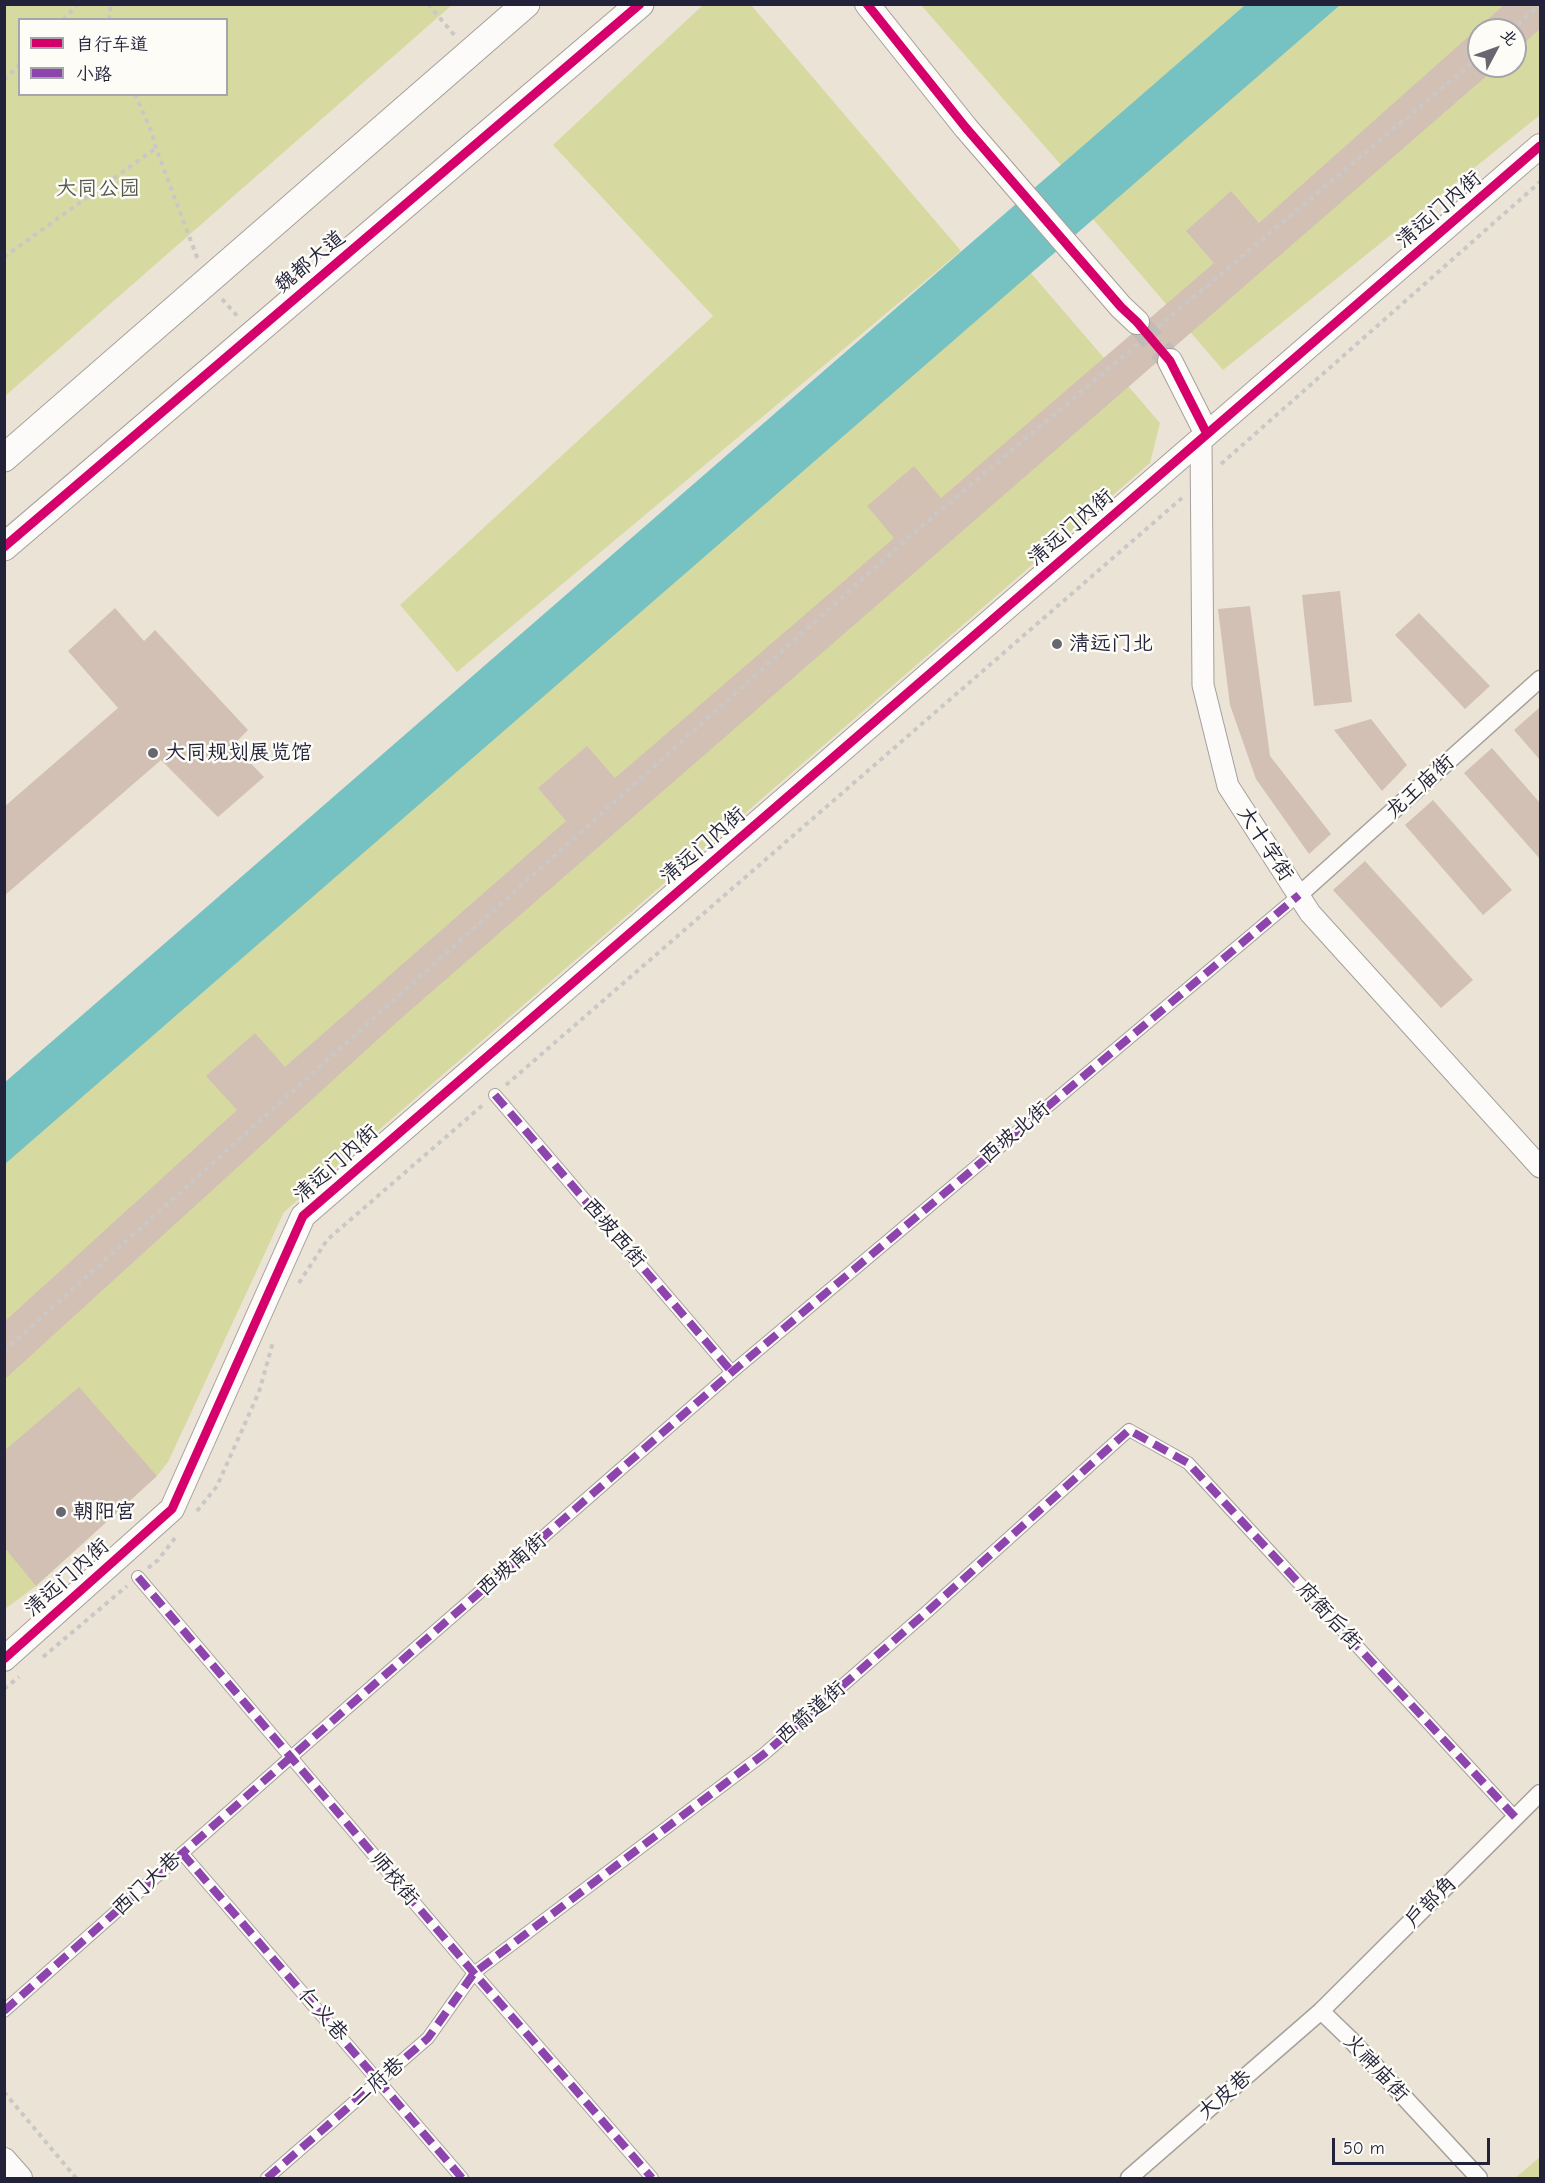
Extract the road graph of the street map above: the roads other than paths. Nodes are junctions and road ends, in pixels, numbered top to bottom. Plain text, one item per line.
1 (526, 4) edge
2 (640, 4) edge
3 (867, 4) edge
4 (1540, 146) edge
5 (1139, 324) tunnel mouth
6 (1170, 361) tunnel mouth
7 (1206, 434) junction
8 (4, 458) edge
9 (4, 547) edge
10 (1540, 679) edge
11 (1299, 895) junction
12 (495, 1095) road end
13 (1540, 1167) edge
14 (732, 1372) junction
15 (1129, 1430) joint
16 (138, 1577) road end
17 (13, 1667) edge
18 (291, 1757) junction
19 (1540, 1793) edge
20 (1516, 1818) junction
21 (182, 1853) junction
22 (474, 1973) junction
23 (4, 2011) edge
24 (1321, 2011) junction
25 (380, 2080) junction
26 (4, 2160) edge
27 (20, 2178) edge
28 (267, 2178) edge
29 (462, 2178) edge
30 (652, 2178) edge
31 (1129, 2178) edge
32 (1479, 2178) edge

1 - 8 main road
2 - 9 main road, 魏都大道
3 - 5 main road
4 - 7 main road, 清远门内街
6 - 7 main road
7 - 11 street, 大十字街
7 - 17 main road, 清远门内街
10 - 11 street, 龙王庙街
11 - 13 street, 大十字街
11 - 14 street, 西坡北街
12 - 14 street, 西坡西街
14 - 18 street, 西坡南街
15 - 20 street, 府衙后街
15 - 22 street, 西箭道街
16 - 18 street, 师校街
18 - 21 street, 西门大巷
18 - 22 street, 师校街
19 - 20 street, 户部角
20 - 24 street, 户部角
21 - 23 street, 西门大巷
21 - 25 street, 仁义巷
22 - 25 street, 二府巷
22 - 30 street, 师校街
24 - 31 street, 大皮巷
24 - 32 street, 火神庙街
25 - 28 street, 二府巷
25 - 29 street, 仁义巷
26 - 27 main road

